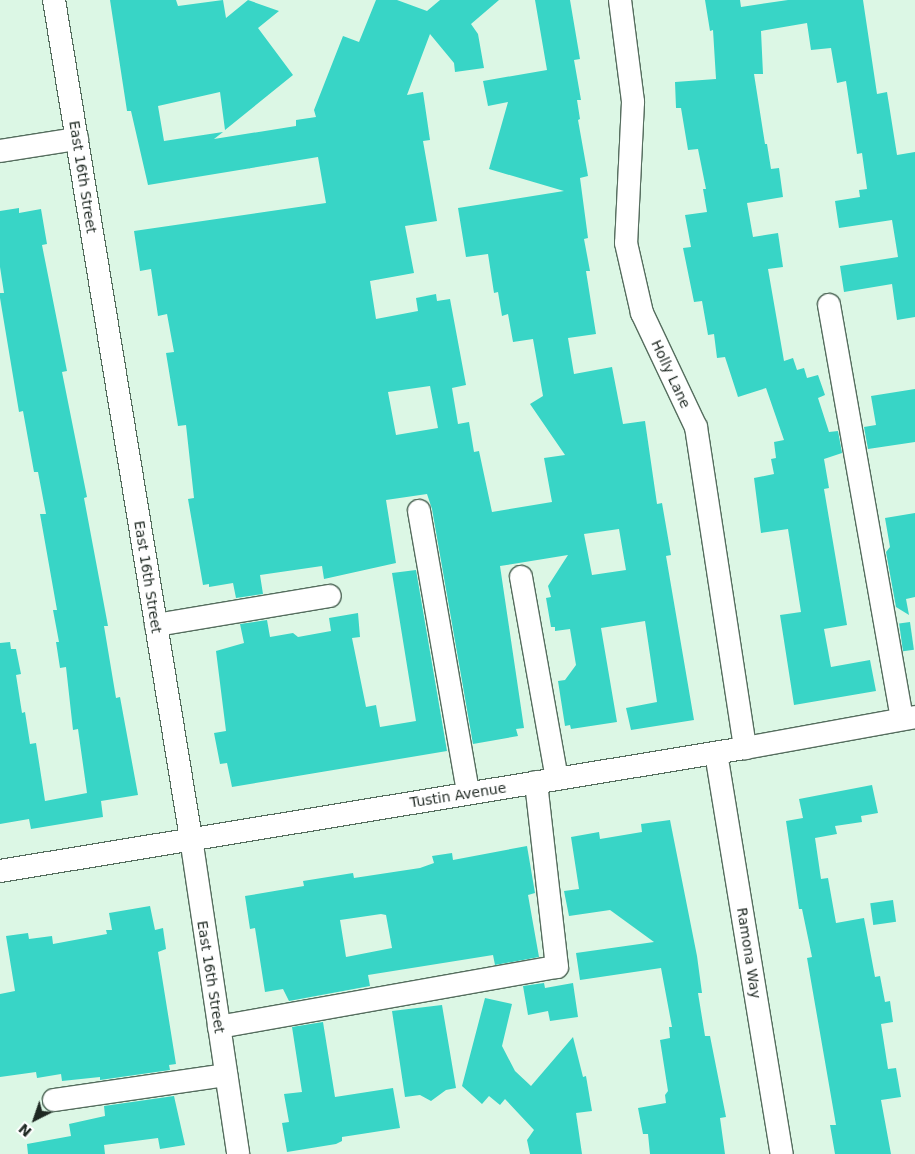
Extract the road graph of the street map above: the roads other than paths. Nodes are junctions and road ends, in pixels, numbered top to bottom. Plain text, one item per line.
1 (54, 0) edge
2 (620, 0) edge
3 (77, 138) junction
4 (0, 151) edge
5 (829, 305) dead end
6 (419, 511) dead end
7 (521, 578) dead end
8 (330, 596) dead end
9 (156, 625) junction
10 (909, 718) edge
11 (745, 748) junction
12 (716, 753) junction
13 (546, 781) junction
14 (468, 793) junction
15 (191, 838) junction
16 (0, 870) edge
17 (219, 1027) junction
18 (226, 1075) junction
19 (54, 1100) dead end
20 (238, 1154) edge
21 (782, 1154) edge

1 - 3 street, East 16th Street
2 - 11 street, Holly Lane
3 - 4 street
3 - 9 street, East 16th Street
5 - 10 street
6 - 14 street
7 - 13 street
8 - 9 street
9 - 15 street, East 16th Street
10 - 11 street, Tustin Avenue
11 - 12 street, Tustin Avenue
12 - 13 street, Tustin Avenue
12 - 21 street, Ramona Way
13 - 14 street, Tustin Avenue
13 - 17 street
14 - 15 street, Tustin Avenue
15 - 16 street, Tustin Avenue
15 - 17 street, East 16th Street
17 - 18 street, East 16th Street
18 - 19 street
18 - 20 street, East 16th Street

